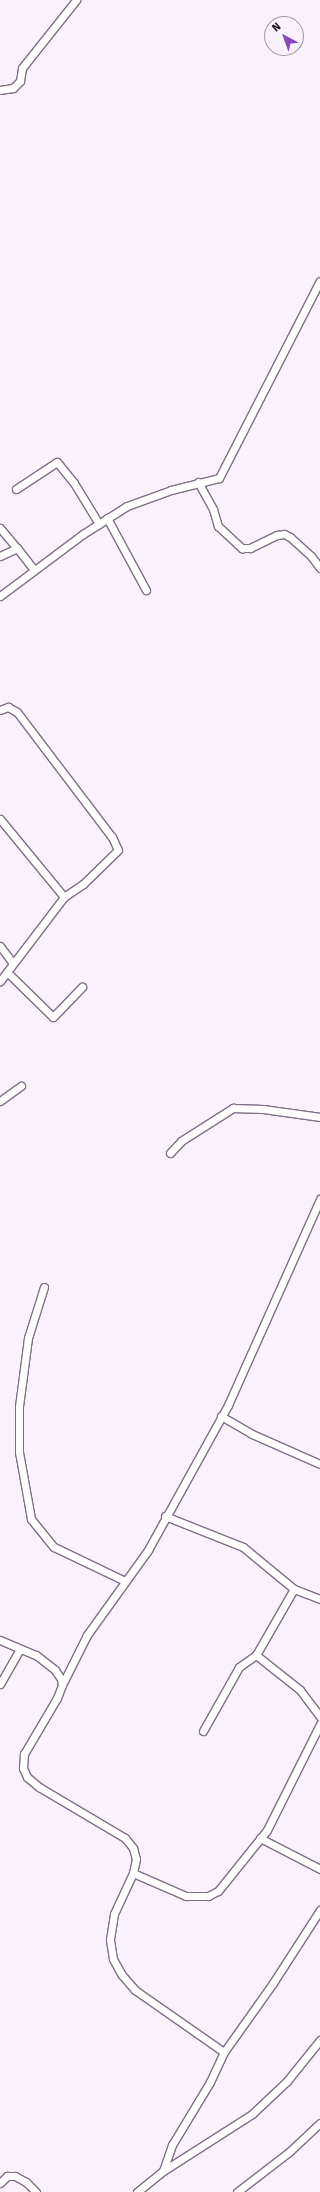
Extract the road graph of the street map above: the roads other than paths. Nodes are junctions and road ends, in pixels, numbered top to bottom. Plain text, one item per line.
1 (76, 0) edge
2 (0, 90) edge
3 (320, 281) edge
4 (198, 482) junction
5 (16, 489) dead end
6 (107, 518) junction
7 (99, 524) junction
8 (0, 528) edge
9 (17, 548) junction
10 (0, 556) edge
11 (320, 568) edge
12 (34, 570) junction
13 (146, 590) dead end
14 (0, 596) edge
15 (0, 710) edge
16 (0, 819) edge
17 (3, 828) edge
18 (64, 897) junction
19 (0, 946) edge
20 (13, 963) junction
21 (6, 972) junction
22 (0, 981) edge
23 (82, 987) dead end
24 (21, 1086) dead end
25 (0, 1102) edge
26 (320, 1117) edge
27 (170, 1153) dead end
28 (320, 1199) edge
29 (44, 1287) dead end
30 (221, 1416) junction
31 (320, 1464) edge
32 (165, 1516) junction
33 (125, 1581) junction
34 (294, 1589) junction
35 (320, 1600) edge
36 (0, 1640) edge
37 (20, 1649) junction
38 (256, 1655) junction
39 (0, 1684) edge
40 (62, 1685) junction
41 (320, 1717) edge
42 (320, 1724) edge
43 (203, 1731) dead end
44 (260, 1838) junction
45 (320, 1869) edge
46 (134, 1873) junction
47 (320, 1910) edge
48 (320, 2040) edge
49 (224, 2052) junction
50 (320, 2123) edge
51 (163, 2171) junction
52 (0, 2183) edge
53 (140, 2191) edge
54 (36, 2192) edge
55 (237, 2192) edge

1 - 2 street
3 - 4 street
4 - 6 street
4 - 11 street
5 - 7 street
6 - 7 street
6 - 13 street
7 - 12 street
8 - 9 street
9 - 10 street
9 - 12 street
12 - 14 street
15 - 18 street
16 - 17 street
17 - 18 street
18 - 20 street
19 - 20 street
20 - 21 street
21 - 22 street
21 - 23 street
24 - 25 street
26 - 27 street
28 - 30 street
29 - 33 street
30 - 31 street
30 - 32 street
32 - 33 street
32 - 34 street
33 - 40 street
34 - 35 street
34 - 38 street
36 - 37 street
37 - 39 street
37 - 40 street
38 - 41 street
38 - 43 street
40 - 46 street
42 - 44 street
44 - 45 street
44 - 46 street
46 - 49 street
47 - 49 street
48 - 51 street
49 - 51 street
50 - 55 street
51 - 53 street
52 - 54 street

